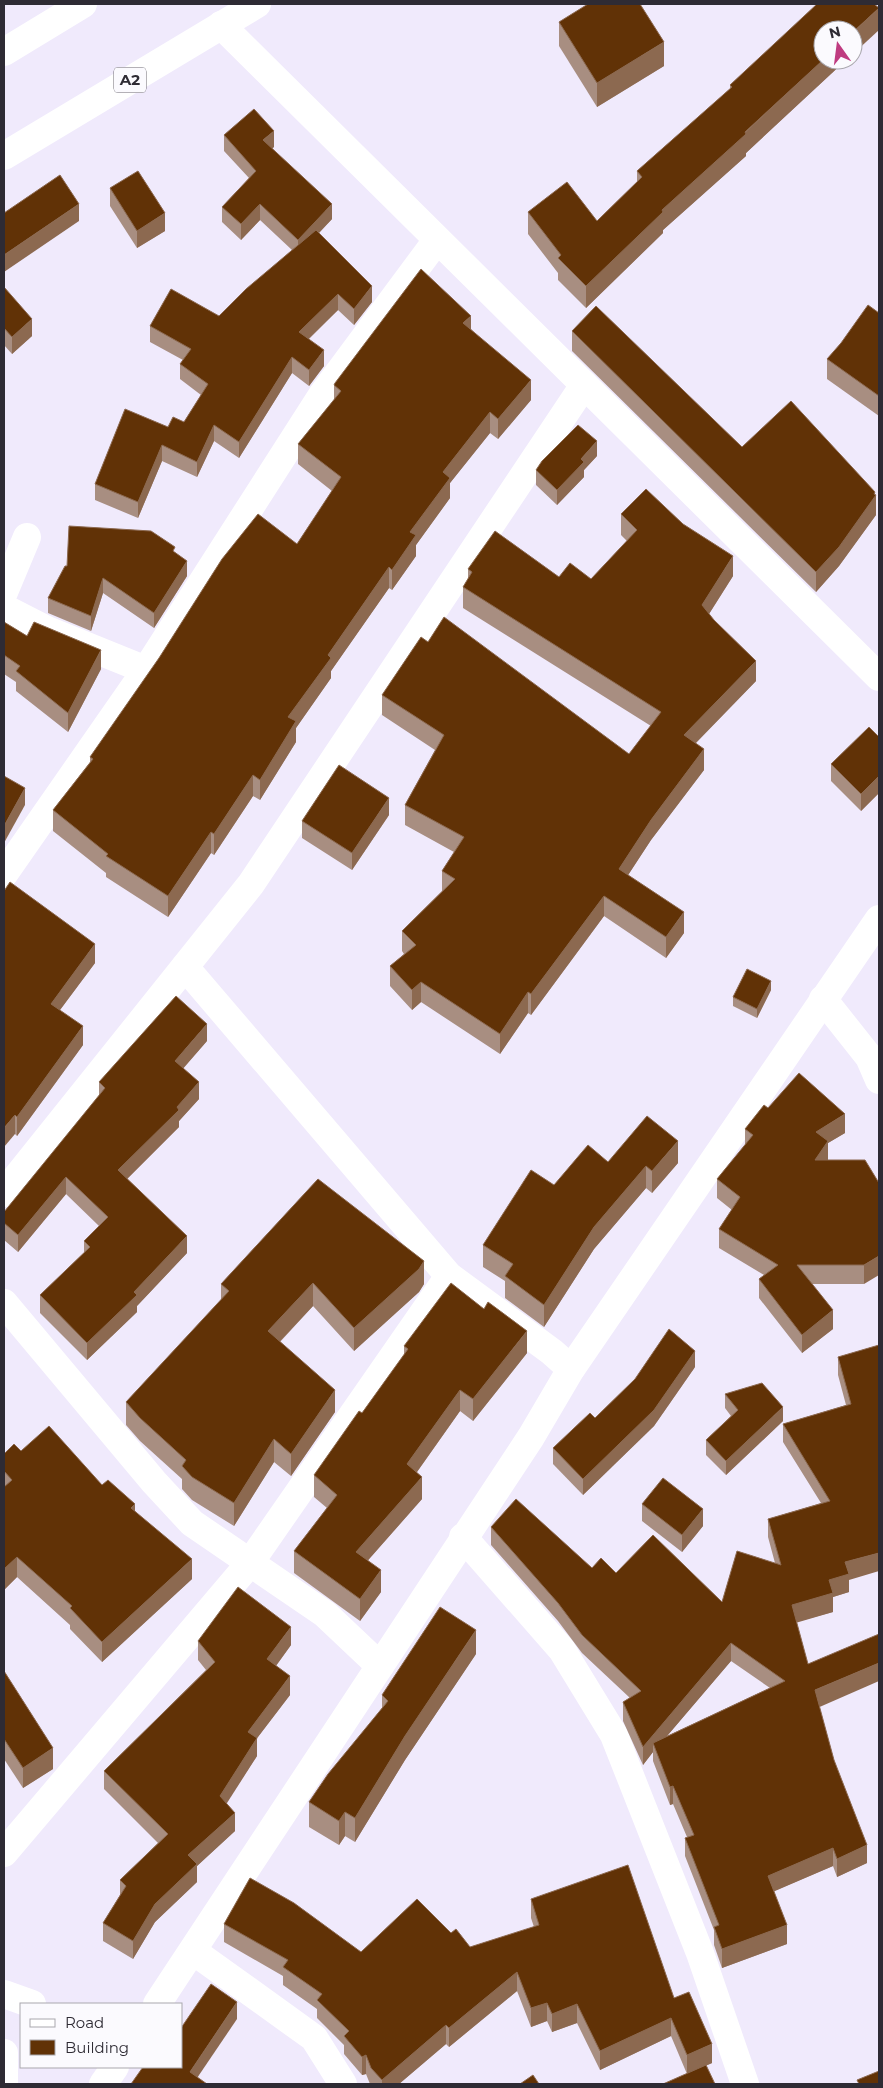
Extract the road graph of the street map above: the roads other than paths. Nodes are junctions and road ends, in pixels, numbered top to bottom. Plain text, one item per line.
1 (83, 4) edge
2 (257, 4) edge
3 (221, 26) junction
4 (4, 52) edge
5 (4, 156) edge
6 (437, 240) junction
7 (584, 385) junction
8 (27, 537) dead end
9 (4, 592) edge
10 (4, 608) edge
11 (146, 670) junction
12 (879, 677) edge
13 (4, 874) edge
14 (879, 919) edge
15 (185, 967) junction
16 (823, 1000) junction
17 (879, 1080) edge
18 (4, 1193) edge
19 (449, 1276) junction
20 (4, 1303) edge
21 (571, 1369) junction
22 (463, 1538) junction
23 (249, 1564) junction
24 (380, 1666) junction
25 (4, 1854) edge
26 (193, 1952) junction
27 (4, 1994) edge
28 (29, 2003) edge
29 (159, 2003) edge
30 (4, 2053) edge
31 (114, 2068) edge
32 (4, 2084) edge
33 (104, 2084) edge
34 (343, 2084) edge
35 (745, 2084) edge

1 - 4 main road
2 - 3 main road, A2
3 - 5 main road, A2
3 - 6 main road
6 - 7 main road
6 - 11 main road
7 - 12 main road
7 - 15 main road
8 - 9 main road
10 - 11 main road
11 - 13 main road
14 - 16 main road
15 - 18 main road
15 - 19 main road
16 - 17 main road
16 - 21 main road
19 - 21 main road
19 - 23 main road
20 - 23 main road
21 - 22 main road
22 - 24 main road
22 - 35 main road
23 - 24 main road
23 - 25 main road
24 - 26 main road
26 - 29 main road
26 - 34 main road
27 - 28 main road
30 - 32 main road
31 - 33 main road

